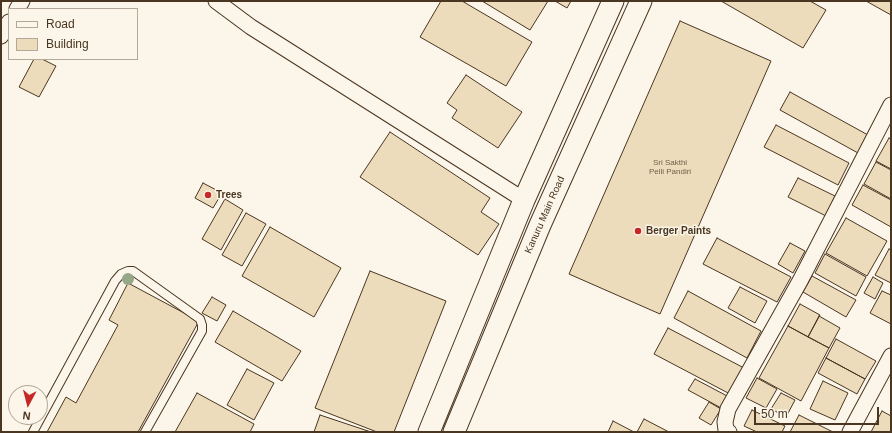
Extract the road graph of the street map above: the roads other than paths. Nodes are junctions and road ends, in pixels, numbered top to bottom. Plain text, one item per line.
1 (216, 1) edge
2 (613, 1) edge
3 (641, 1) edge
4 (8, 24) edge
5 (1, 36) edge
6 (891, 105) edge
7 (524, 200) junction
8 (891, 356) edge
9 (33, 432) edge
10 (146, 432) edge
11 (429, 432) edge
12 (454, 432) edge
13 (729, 432) edge
14 (850, 432) edge

1 - 7 street
2 - 7 main road
3 - 12 main road, Kanuru Main Road
4 - 5 street
6 - 13 street
7 - 11 main road
8 - 14 street
9 - 10 lane

